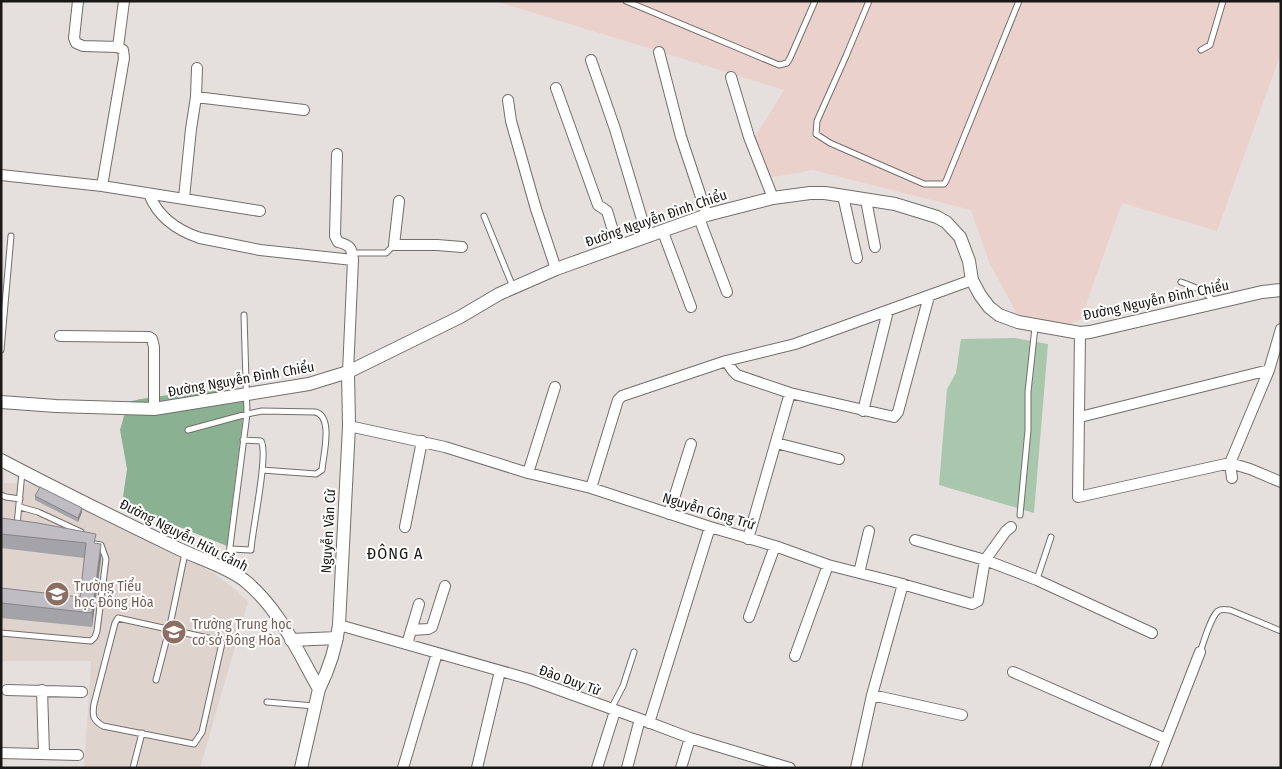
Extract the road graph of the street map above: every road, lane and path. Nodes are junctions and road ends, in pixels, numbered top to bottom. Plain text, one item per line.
1 (78, 1) edge
2 (124, 1) edge
3 (626, 1) edge
4 (814, 1) edge
5 (868, 1) edge
6 (1018, 1) edge
7 (1223, 1) edge
8 (118, 47) junction
9 (1201, 50) dead end
10 (659, 52) dead end
11 (591, 60) dead end
12 (197, 68) dead end
13 (730, 77) dead end
14 (556, 88) dead end
15 (196, 97) junction
16 (508, 100) dead end
17 (304, 110) dead end
18 (337, 154) dead end
19 (1, 175) edge
20 (102, 186) junction
21 (149, 194) junction
22 (843, 196) junction
23 (184, 198) junction
24 (773, 198) junction
25 (866, 200) junction
26 (399, 201) dead end
27 (260, 211) dead end
28 (484, 216) dead end
29 (703, 217) junction
30 (663, 232) junction
31 (11, 236) dead end
32 (647, 236) junction
33 (394, 245) junction
34 (462, 247) dead end
35 (618, 247) junction
36 (875, 247) dead end
37 (352, 257) junction
38 (857, 258) dead end
39 (556, 269) junction
40 (972, 280) junction
41 (1181, 282) dead end
42 (513, 287) junction
43 (1281, 290) edge
44 (727, 292) dead end
45 (929, 296) junction
46 (1215, 303) junction
47 (691, 307) dead end
48 (888, 311) junction
49 (244, 315) dead end
50 (1035, 325) junction
51 (1281, 329) edge
52 (1080, 333) junction
53 (60, 336) dead end
54 (1, 350) edge
55 (726, 361) junction
56 (1269, 370) junction
57 (348, 372) junction
58 (554, 387) dead end
59 (790, 393) junction
60 (247, 395) junction
61 (1, 402) edge
62 (154, 410) junction
63 (863, 411) junction
64 (247, 414) junction
65 (1080, 417) junction
66 (348, 426) junction
67 (188, 430) dead end
68 (244, 440) junction
69 (422, 441) junction
70 (776, 442) junction
71 (691, 444) dead end
72 (839, 459) dead end
73 (1, 460) edge
74 (1230, 463) junction
75 (262, 470) junction
76 (22, 471) junction
77 (528, 473) junction
78 (1232, 478) dead end
79 (1281, 482) edge
80 (591, 488) junction
81 (1, 494) edge
82 (20, 499) junction
83 (20, 507) junction
84 (669, 514) junction
85 (1020, 516) dead end
86 (405, 527) dead end
87 (710, 527) junction
88 (9, 528) edge
89 (1011, 528) dead end
90 (16, 529) junction
91 (26, 531) edge
92 (868, 531) dead end
93 (87, 535) edge
94 (1051, 537) dead end
95 (748, 538) junction
96 (915, 540) dead end
97 (93, 542) edge
98 (775, 546) junction
99 (230, 549) junction
100 (185, 552) junction
101 (985, 560) junction
102 (828, 565) junction
103 (227, 571) junction
104 (859, 573) junction
105 (1037, 580) junction
106 (903, 584) junction
107 (445, 586) dead end
108 (419, 604) dead end
109 (750, 618) dead end
110 (169, 630) junction
111 (412, 630) junction
112 (338, 631) junction
113 (1281, 631) edge
114 (1, 633) edge
115 (1152, 633) dead end
116 (291, 640) junction
117 (407, 644) junction
118 (634, 652) dead end
119 (1200, 652) joint
120 (436, 653) junction
121 (795, 656) dead end
122 (500, 671) junction
123 (1013, 672) dead end
124 (156, 680) dead end
125 (319, 689) junction
126 (7, 690) dead end
127 (42, 690) junction
128 (82, 692) dead end
129 (872, 695) junction
130 (268, 702) dead end
131 (315, 706) junction
132 (613, 710) junction
133 (962, 715) dead end
134 (644, 721) junction
135 (142, 733) junction
136 (690, 738) junction
137 (1166, 739) junction
138 (1, 753) edge
139 (44, 754) junction
140 (78, 755) dead end
141 (762, 764) edge
142 (133, 768) edge
143 (301, 768) edge
144 (403, 768) edge
145 (476, 768) edge
146 (597, 768) edge
147 (627, 768) edge
148 (681, 768) edge
149 (790, 768) edge
150 (856, 768) edge
151 (1155, 768) edge

1 - 8 street
2 - 8 street
3 - 4 lane
5 - 6 lane
7 - 9 lane
8 - 20 street
10 - 29 street
11 - 32 street
12 - 15 street
13 - 24 street
14 - 35 street
15 - 17 street
15 - 23 street
16 - 39 street
18 - 37 street
19 - 20 street
20 - 21 street
21 - 23 street
21 - 37 street
22 - 24 street, Đường Nguyễn Đình Chiểu
22 - 25 street, Đường Nguyễn Đình Chiểu
22 - 38 street
23 - 27 street
24 - 29 street, Đường Nguyễn Đình Chiểu
25 - 36 street
25 - 40 street, Đường Nguyễn Đình Chiểu
26 - 33 street
28 - 42 lane
29 - 30 street, Đường Nguyễn Đình Chiểu
29 - 44 street
30 - 32 street, Đường Nguyễn Đình Chiểu
30 - 47 street
31 - 54 lane
32 - 35 street, Đường Nguyễn Đình Chiểu
33 - 34 street
33 - 37 lane
35 - 39 street, Đường Nguyễn Đình Chiểu
37 - 57 street
39 - 42 street, Đường Nguyễn Đình Chiểu
40 - 45 street
40 - 50 street, Đường Nguyễn Đình Chiểu
41 - 46 lane
42 - 57 street, Đường Nguyễn Đình Chiểu
43 - 46 street, Đường Nguyễn Đình Chiểu
45 - 48 street
45 - 63 street
46 - 52 street, Đường Nguyễn Đình Chiểu
48 - 55 street
48 - 63 street
49 - 60 lane
50 - 52 street, Đường Nguyễn Đình Chiểu
50 - 85 lane
51 - 56 street
52 - 65 street
53 - 62 street
55 - 59 street
55 - 80 street
56 - 65 street
56 - 74 street
57 - 60 street, Đường Nguyễn Đình Chiểu
57 - 66 street, Nguyễn Văn Cừ
58 - 77 street
59 - 63 street
59 - 70 street
60 - 62 street, Đường Nguyễn Đình Chiểu
60 - 64 lane
61 - 62 street, Đường Nguyễn Đình Chiểu
64 - 67 lane
64 - 68 lane
64 - 75 lane
65 - 74 street
66 - 69 street, Nguyễn Công Trứ
66 - 112 street, Nguyễn Văn Cừ
68 - 75 lane
68 - 99 lane
69 - 77 street, Nguyễn Công Trứ
69 - 86 street
70 - 72 street
70 - 95 street
71 - 84 street
73 - 76 street, Đường Nguyễn Hữu Cảnh
74 - 78 street
74 - 79 street
75 - 99 lane
76 - 82 lane
76 - 100 street, Đường Nguyễn Hữu Cảnh
77 - 80 street, Nguyễn Công Trứ
80 - 84 street, Nguyễn Công Trứ
81 - 82 lane
82 - 83 lane
83 - 90 lane
83 - 93 lane
84 - 87 street, Nguyễn Công Trứ
87 - 95 street, Nguyễn Công Trứ
87 - 134 street
88 - 90 lane
89 - 101 street, Nguyễn Công Trứ
90 - 91 lane
92 - 104 street
94 - 105 lane
95 - 98 street, Nguyễn Công Trứ
96 - 101 street
97 - 114 lane
98 - 102 street, Nguyễn Công Trứ
98 - 109 street
99 - 103 lane
100 - 103 street, Đường Nguyễn Hữu Cảnh
100 - 110 lane
101 - 105 street
101 - 106 street, Nguyễn Công Trứ
102 - 104 street, Nguyễn Công Trứ
102 - 121 street
103 - 116 street, Đường Nguyễn Hữu Cảnh
104 - 106 street, Nguyễn Công Trứ
105 - 115 street
106 - 129 street
107 - 111 street
108 - 111 street
110 - 124 lane
110 - 135 lane
110 - 135 lane
111 - 117 street
112 - 116 street
112 - 117 street, Đào Duy Từ
112 - 125 street, Nguyễn Văn Cừ
113 - 119 lane
116 - 125 street, Đường Nguyễn Hữu Cảnh
117 - 120 street, Đào Duy Từ
118 - 132 lane
119 - 137 street
120 - 122 street, Đào Duy Từ
120 - 144 street
122 - 132 street, Đào Duy Từ
122 - 145 street
123 - 137 street
125 - 131 street
126 - 127 street
127 - 128 street
127 - 139 street
129 - 133 street
129 - 150 street
130 - 131 lane
131 - 143 street
132 - 134 street, Đào Duy Từ
132 - 146 street
134 - 136 street, Đào Duy Từ
134 - 147 street
135 - 142 lane
136 - 141 street, Đào Duy Từ
136 - 148 street
137 - 151 street
138 - 139 street
139 - 140 street
141 - 149 street, Đào Duy Từ

